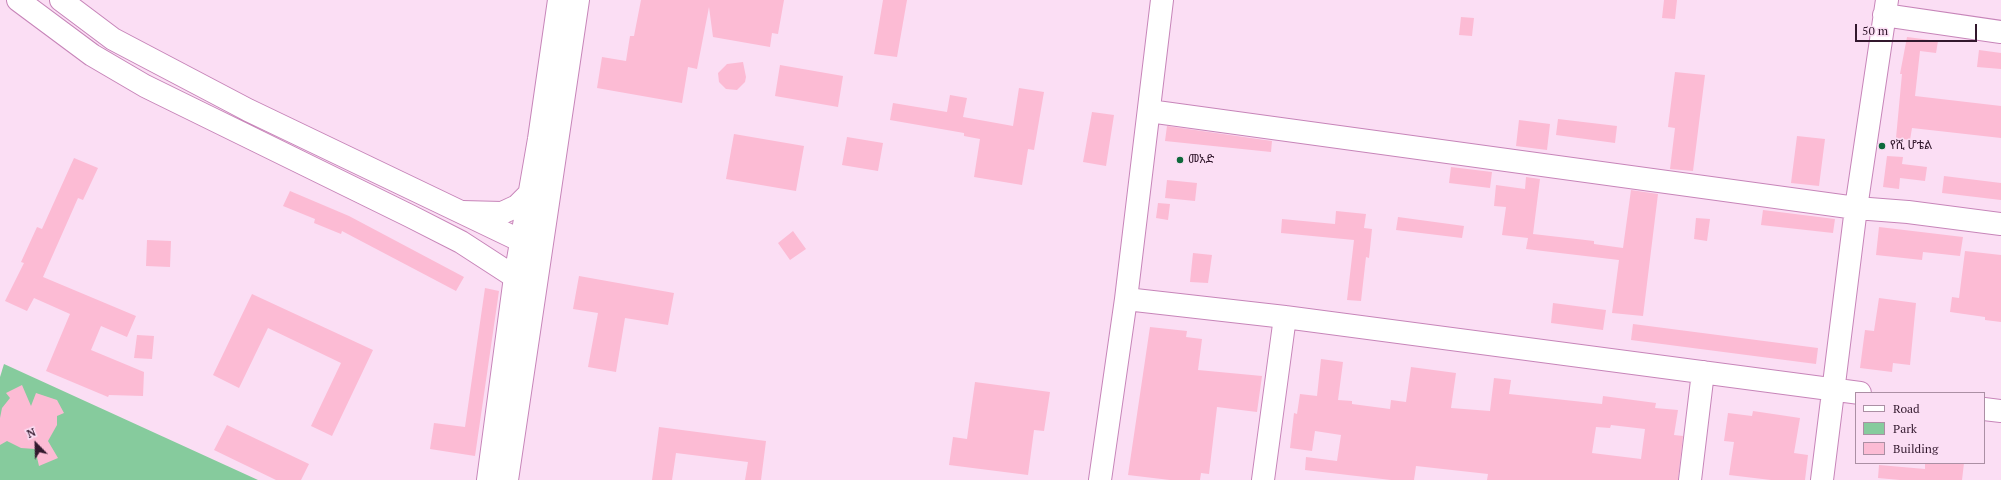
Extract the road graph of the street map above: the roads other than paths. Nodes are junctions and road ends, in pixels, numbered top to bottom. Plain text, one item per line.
1 (18, 0) edge
2 (61, 0) edge
3 (559, 0) edge
4 (578, 0) edge
5 (1162, 0) edge
6 (1886, 8) edge
7 (2001, 32) edge
8 (1149, 111) junction
9 (530, 193) junction
10 (1856, 208) junction
11 (462, 212) junction
12 (2001, 224) edge
13 (522, 242) junction
14 (541, 250) junction
15 (515, 277) junction
16 (536, 286) junction
17 (1126, 299) junction
18 (1285, 317) junction
19 (1703, 372) junction
20 (1834, 390) junction
21 (1855, 392) edge
22 (1985, 409) edge
23 (2001, 411) edge
24 (488, 480) edge
25 (507, 480) edge
26 (1100, 480) edge
27 (1265, 480) edge
28 (1690, 480) edge
29 (1822, 480) edge

1 - 15 street
2 - 11 street
3 - 9 street
4 - 14 street
5 - 8 street
6 - 7 street
6 - 10 street
8 - 10 street
8 - 17 street
9 - 11 street
9 - 13 street
10 - 12 street
10 - 20 street
11 - 13 street
13 - 14 street
13 - 15 street
14 - 16 street
15 - 16 street
15 - 24 street
16 - 25 street
17 - 18 street
17 - 26 street
18 - 19 street
18 - 27 street
19 - 20 street
19 - 28 street
20 - 21 street
20 - 29 street
22 - 23 street

